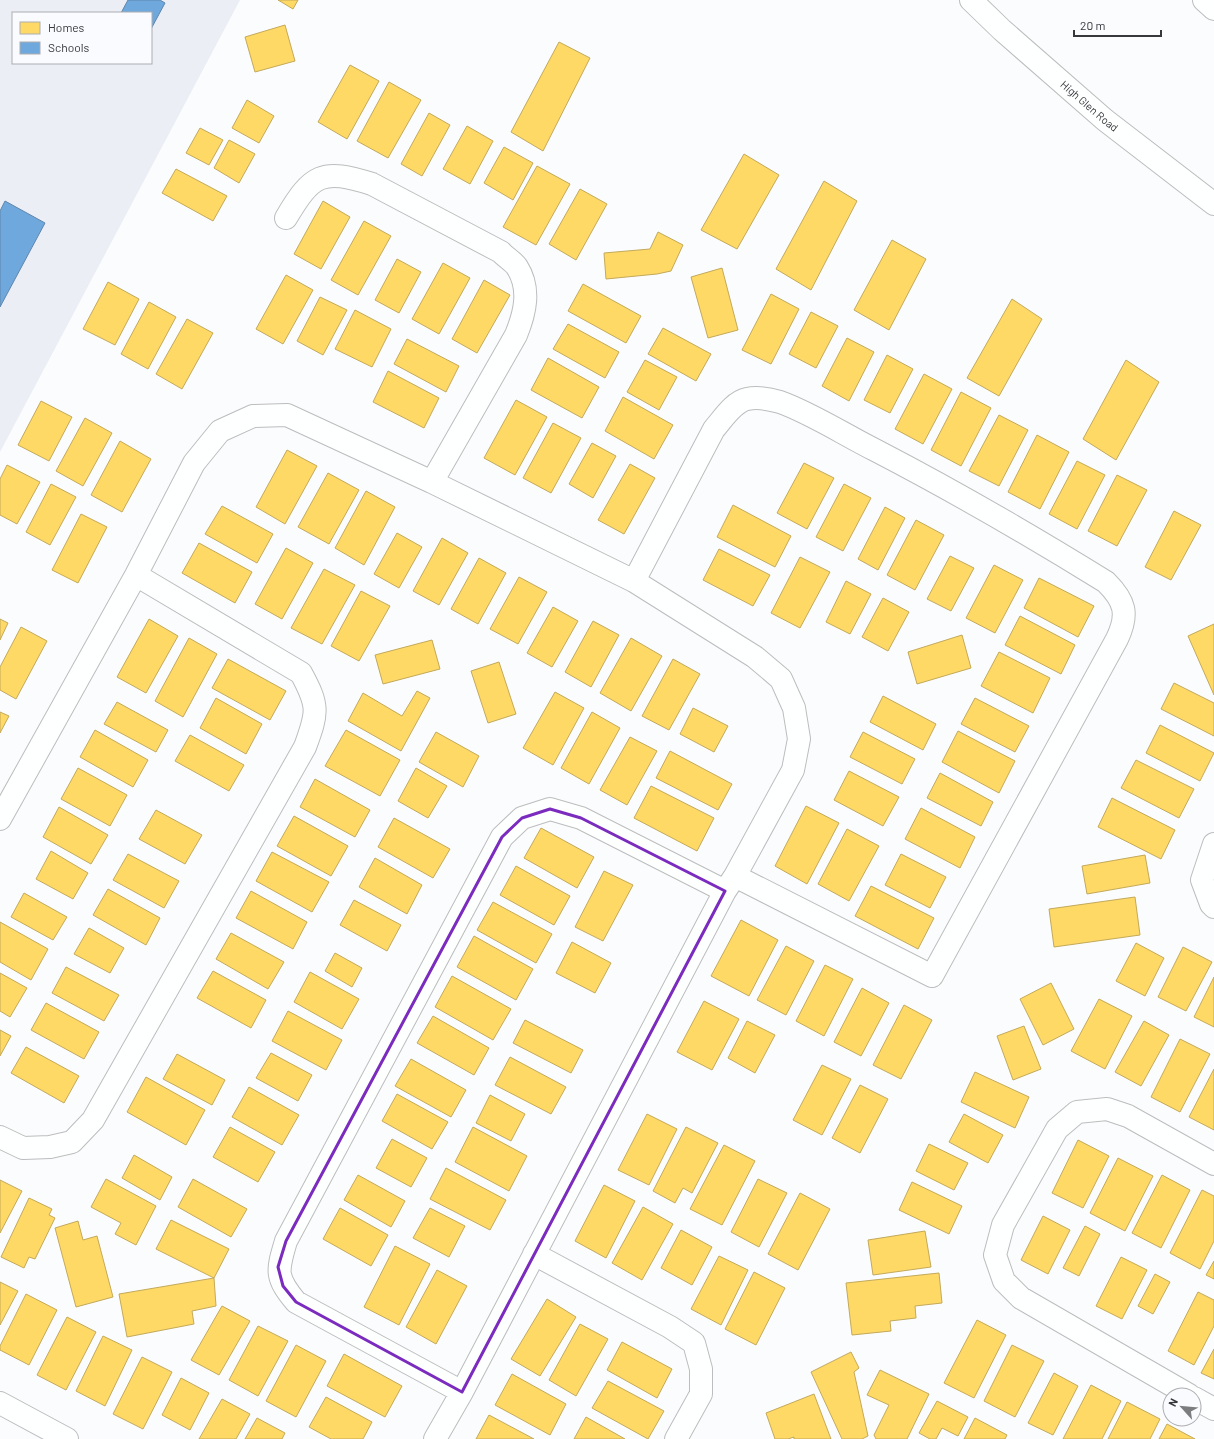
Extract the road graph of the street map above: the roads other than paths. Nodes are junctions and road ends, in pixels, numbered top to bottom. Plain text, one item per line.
1 (971, 0) edge
2 (1204, 0) edge
3 (1214, 9) edge
4 (1214, 204) edge
5 (286, 218) dead end
6 (432, 482) junction
7 (136, 575) junction
8 (634, 581) junction
9 (0, 819) edge
10 (1214, 844) edge
11 (730, 884) junction
12 (1214, 907) edge
13 (0, 1137) edge
14 (1214, 1164) edge
15 (534, 1254) junction
16 (1175, 1387) edge
17 (462, 1392) junction
18 (0, 1402) edge
19 (1202, 1402) edge
20 (1214, 1409) edge
21 (67, 1439) edge
22 (435, 1439) edge
23 (676, 1439) edge

1 - 4 street, High Glen Road
2 - 3 street
5 - 6 street
6 - 7 street
6 - 8 street
7 - 9 street
7 - 13 street
8 - 11 street
8 - 11 street
10 - 12 street
11 - 15 street
11 - 17 street
14 - 16 street
15 - 17 street
15 - 23 street
17 - 22 street
18 - 21 street
19 - 20 street

